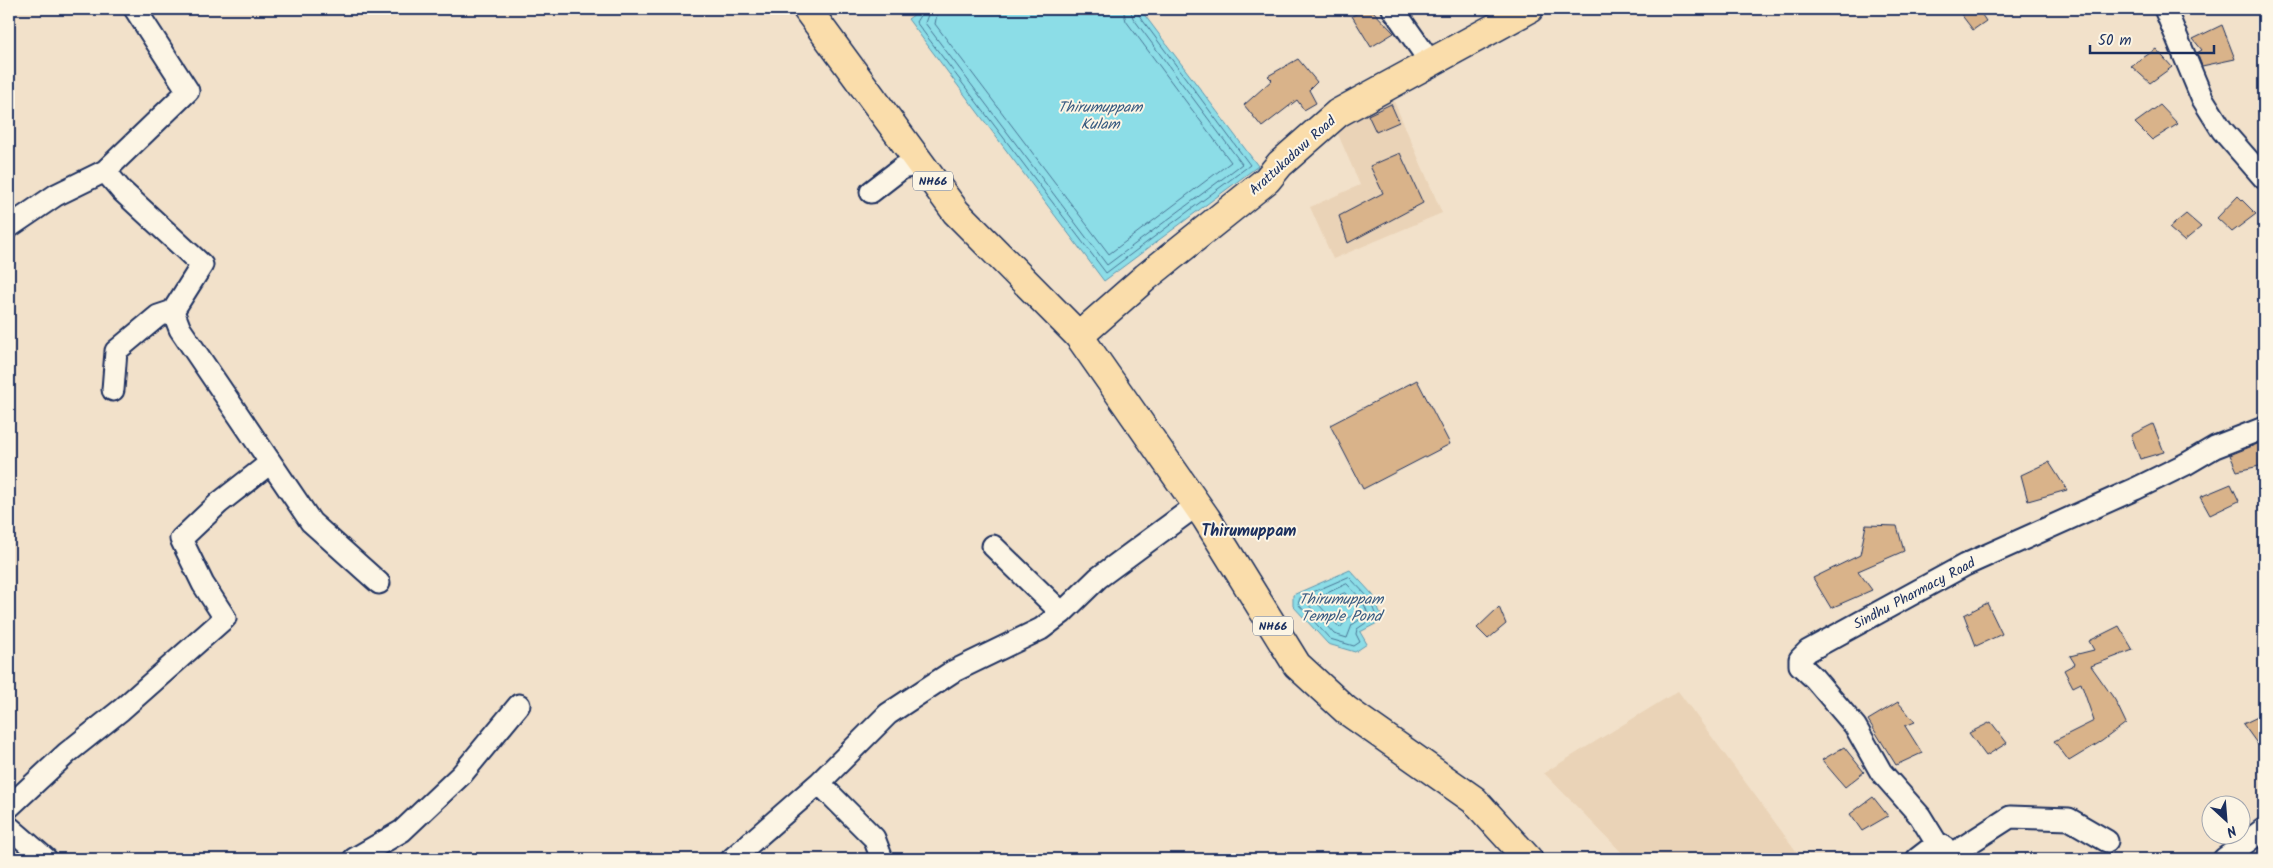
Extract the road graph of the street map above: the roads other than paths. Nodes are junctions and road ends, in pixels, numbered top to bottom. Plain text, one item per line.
1 (135, 9) edge
2 (808, 9) edge
3 (1393, 9) edge
4 (1529, 9) edge
5 (2165, 9) edge
6 (1431, 62) junction
7 (921, 164) junction
8 (105, 171) junction
9 (2264, 178) edge
10 (871, 192) dead end
11 (9, 227) edge
12 (173, 311) junction
13 (1079, 336) junction
14 (113, 390) dead end
15 (2264, 428) edge
16 (270, 464) junction
17 (1197, 505) junction
18 (993, 546) dead end
19 (379, 583) dead end
20 (1062, 613) junction
21 (519, 705) dead end
22 (819, 783) junction
23 (9, 806) edge
24 (9, 828) edge
25 (2264, 829) edge
26 (2107, 841) dead end
27 (1936, 842) junction
28 (46, 859) edge
29 (354, 859) edge
30 (732, 859) edge
31 (882, 859) edge
32 (1528, 859) edge
33 (1918, 859) edge
34 (2224, 859) edge

1 - 8 street
2 - 7 main road, NH66
3 - 6 street
4 - 6 main road, Arattukadavu Road
5 - 9 street
6 - 13 main road, Arattukadavu Road
7 - 10 street
7 - 13 main road, NH66
8 - 11 street
8 - 12 street
12 - 14 street
12 - 16 street
13 - 17 main road, NH66
15 - 27 street, Sindhu Pharmacy Road
16 - 19 street
16 - 23 street
17 - 20 street
17 - 32 main road, NH66
18 - 20 street
20 - 22 street
21 - 29 street
22 - 30 street
22 - 31 street
24 - 28 street
25 - 34 street
26 - 27 street
27 - 33 street

